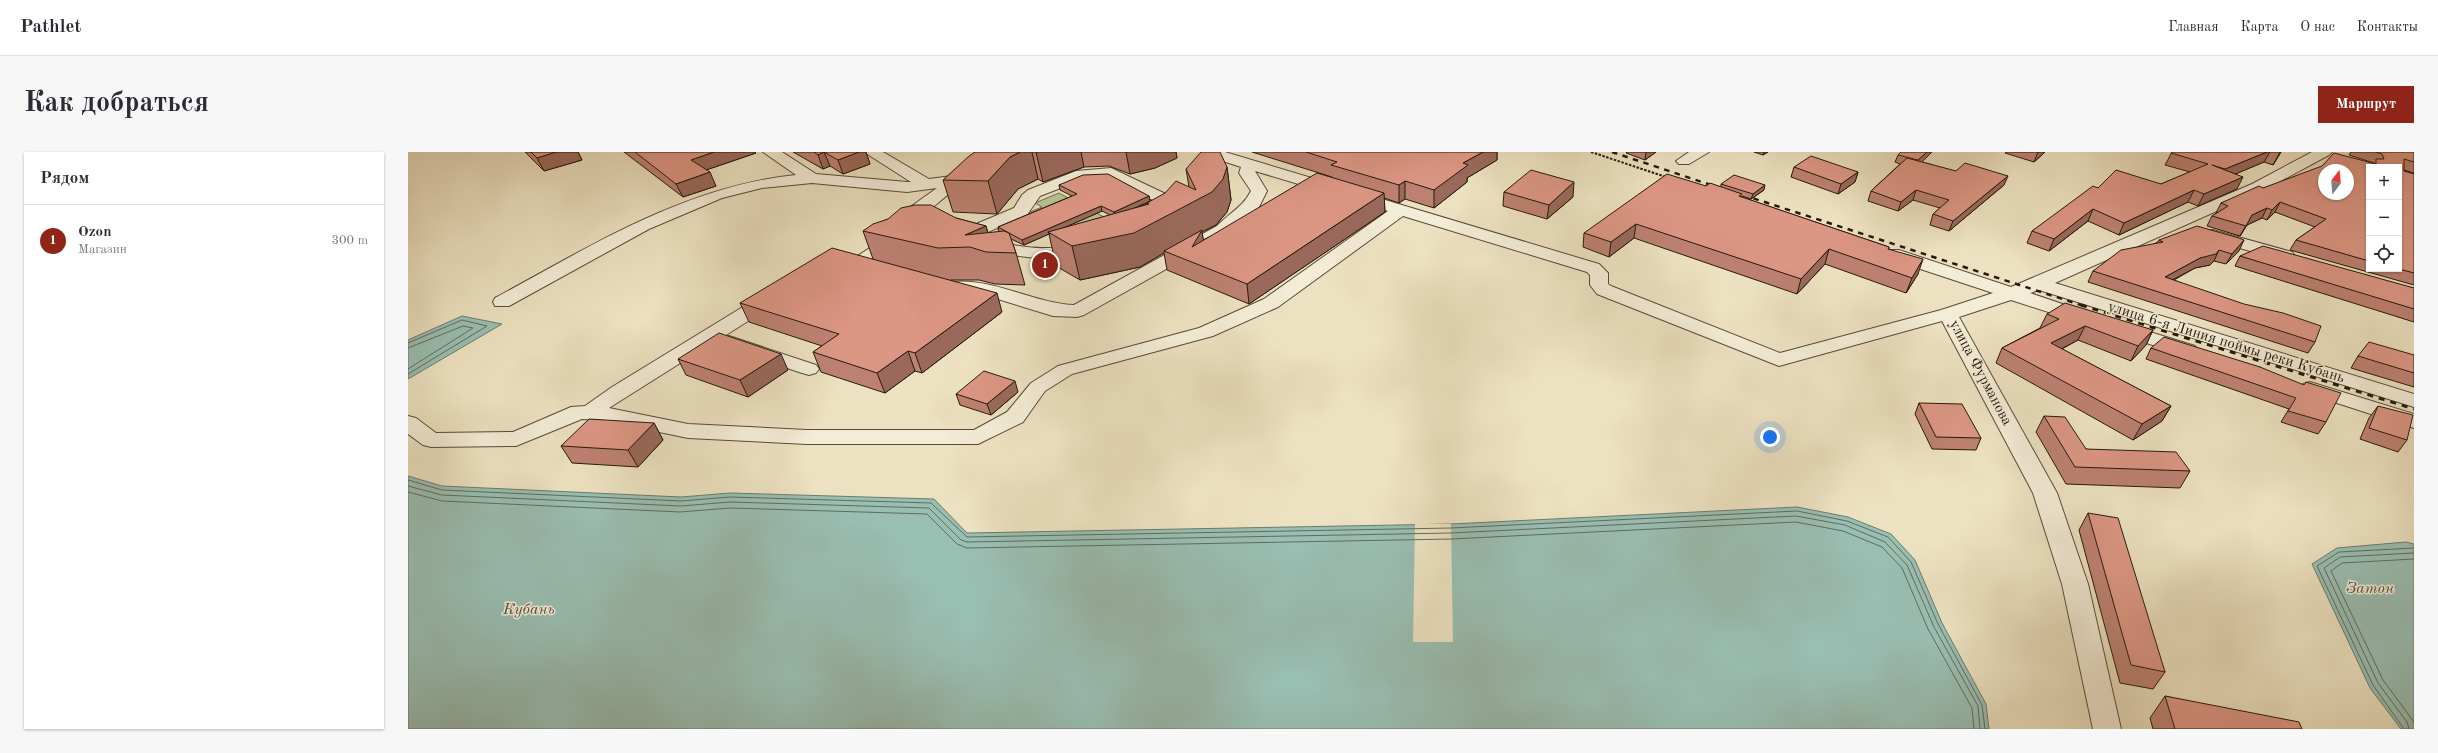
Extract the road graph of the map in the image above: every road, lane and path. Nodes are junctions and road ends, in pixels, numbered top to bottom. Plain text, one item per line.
1 (771, 152) edge
2 (872, 152) edge
3 (1012, 152) edge
4 (1209, 152) edge
5 (1591, 152) edge
6 (1701, 152) edge
7 (2322, 153) edge
8 (2341, 160) edge
9 (1684, 161) dead end
10 (1250, 164) junction
11 (812, 178) junction
12 (1670, 179) edge
13 (956, 180) junction
14 (926, 184) junction
15 (1401, 210) junction
16 (1134, 223) edge
17 (942, 224) edge
18 (2174, 224) junction
19 (968, 234) junction
20 (1098, 239) edge
21 (1880, 250) edge
22 (2302, 261) edge
23 (879, 270) edge
24 (933, 284) edge
25 (2039, 284) junction
26 (789, 287) edge
27 (2008, 294) junction
28 (502, 302) dead end
29 (1948, 314) junction
30 (710, 336) junction
31 (2204, 355) edge
32 (809, 369) dead end
33 (2294, 383) edge
34 (2414, 401) edge
35 (590, 412) junction
36 (2414, 421) edge
37 (408, 423) edge
38 (2107, 729) edge

1 - 11 street
2 - 14 street
3 - 13 street
4 - 10 street
5 - 12 path
6 - 9 street
7 - 8 street
7 - 18 street, улица Фурманова
10 - 15 street
10 - 24 street
11 - 14 street
11 - 28 street
13 - 14 street
13 - 23 street
15 - 29 street
15 - 35 street
16 - 19 street
17 - 19 street
18 - 22 street
18 - 25 street, улица Фурманова
19 - 20 street
21 - 27 street, улица 6-я Линия поймы реки Кубань
25 - 27 street, улица Фурманова
25 - 34 street, улица 6-я Линия поймы реки Кубань
26 - 30 street
27 - 29 street, улица Фурманова
27 - 31 street, улица 6-я Линия поймы реки Кубань
29 - 38 street, улица Фурманова
30 - 32 street
30 - 35 street
33 - 36 street, улица 6-я Линия поймы реки Кубань
35 - 37 street

